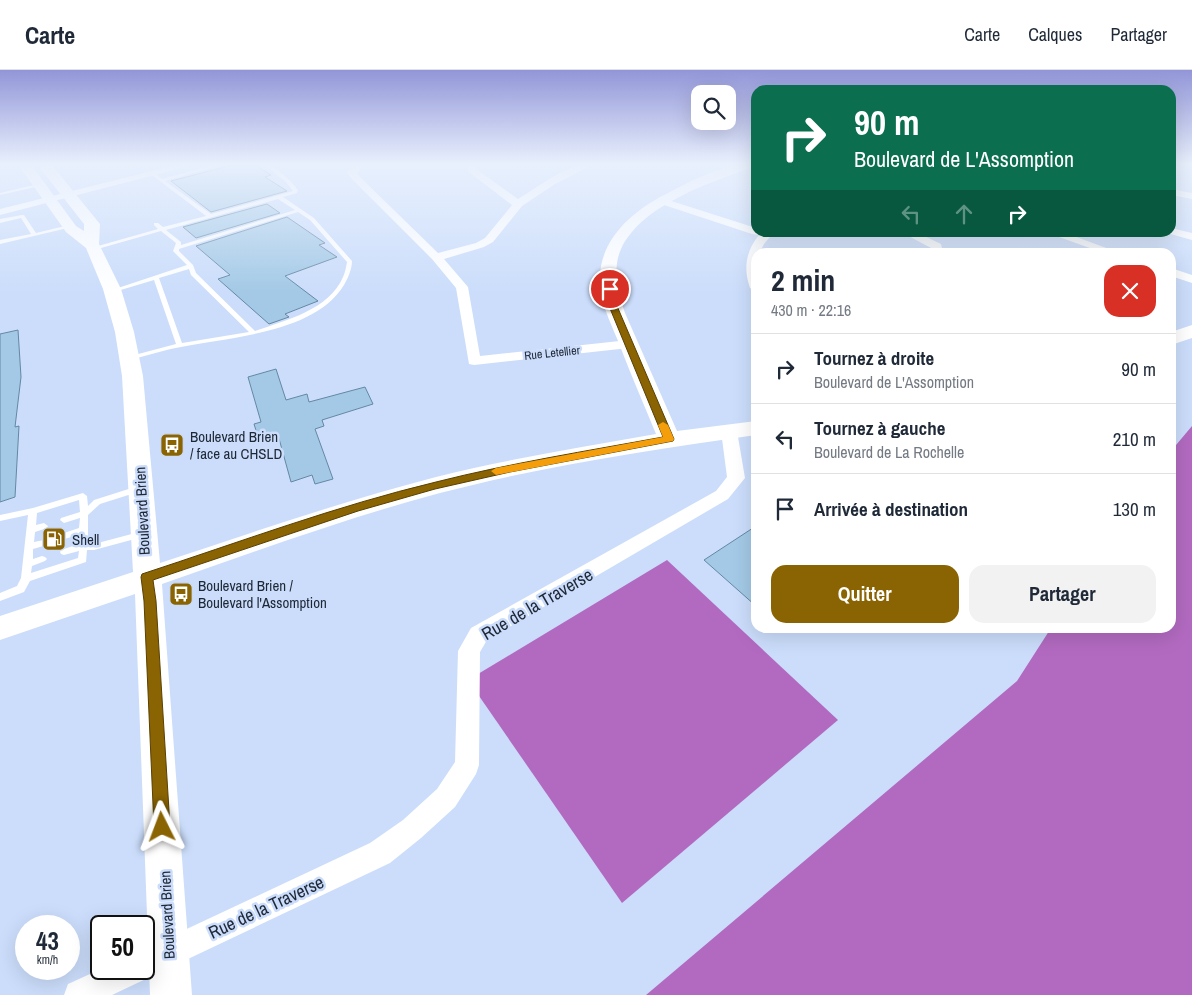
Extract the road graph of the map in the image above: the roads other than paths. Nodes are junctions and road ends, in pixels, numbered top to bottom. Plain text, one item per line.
1 (24, 206) edge
2 (54, 206) edge
3 (78, 206) edge
4 (197, 206) edge
5 (246, 206) edge
6 (293, 206) edge
7 (385, 206) edge
8 (516, 206) edge
9 (656, 206) edge
10 (678, 206) edge
11 (299, 210) junction
12 (0, 212) edge
13 (210, 216) junction
14 (0, 221) edge
15 (156, 224) dead end
16 (69, 227) junction
17 (751, 229) edge
18 (164, 230) junction
19 (1176, 232) edge
20 (35, 235) junction
21 (918, 237) edge
22 (1065, 237) edge
23 (1192, 237) edge
24 (0, 242) edge
25 (92, 246) junction
26 (178, 248) junction
27 (937, 248) edge
28 (1099, 248) edge
29 (436, 257) junction
30 (192, 266) junction
31 (1176, 274) edge
32 (156, 278) junction
33 (1192, 279) edge
34 (112, 291) junction
35 (1192, 331) edge
36 (254, 333) junction
37 (1176, 337) edge
38 (629, 344) junction
39 (180, 345) junction
40 (128, 358) junction
41 (751, 429) edge
42 (728, 431) junction
43 (669, 439) junction
44 (141, 488) junction
45 (33, 511) junction
46 (84, 514) junction
47 (0, 518) edge
48 (64, 520) dead end
49 (44, 526) dead end
50 (31, 530) junction
51 (83, 530) junction
52 (143, 534) junction
53 (64, 536) dead end
54 (44, 543) dead end
55 (83, 546) junction
56 (29, 547) junction
57 (64, 552) dead end
58 (42, 559) dead end
59 (27, 564) junction
60 (147, 577) junction
61 (26, 578) junction
62 (0, 597) edge
63 (0, 628) edge
64 (149, 915) edge
65 (155, 958) edge
66 (155, 970) edge
67 (110, 980) edge
68 (79, 995) edge
69 (171, 995) edge

1 - 12 street
2 - 16 main road, Boulevard Brien
3 - 25 main road, Boulevard Brien
4 - 13 lane
5 - 13 lane
6 - 11 lane
7 - 29 street
8 - 29 street
9 - 38 main road
10 - 17 street
11 - 26 lane
11 - 36 lane
13 - 18 lane
14 - 20 lane
15 - 18 lane
16 - 20 lane
16 - 25 main road, Boulevard Brien
18 - 25 lane
18 - 26 lane
19 - 23 street
20 - 24 lane
21 - 27 street
22 - 28 street
25 - 34 main road, Boulevard Brien
26 - 30 lane
29 - 38 street, Rue Letellier
30 - 32 lane
30 - 36 lane
31 - 33 street
32 - 34 lane
32 - 39 lane
34 - 40 main road, Boulevard Brien
35 - 37 main road
36 - 39 lane
38 - 43 main road
39 - 40 lane
40 - 44 main road, Boulevard Brien
41 - 42 main road
42 - 43 main road
42 - 65 street, Rue de la Traverse
43 - 60 main road
44 - 46 lane
44 - 52 main road, Boulevard Brien
45 - 46 lane
45 - 47 lane
45 - 50 lane
46 - 48 lane
46 - 51 lane
49 - 50 lane
50 - 56 lane
51 - 53 lane
51 - 55 lane
52 - 55 lane
52 - 60 main road, Boulevard Brien
54 - 56 lane
55 - 57 lane
55 - 61 lane
56 - 59 lane
58 - 59 lane
59 - 61 lane
60 - 63 main road
60 - 64 main road, Boulevard Brien
61 - 62 lane
66 - 69 main road, Boulevard Brien
67 - 68 street, Rue de la Traverse

